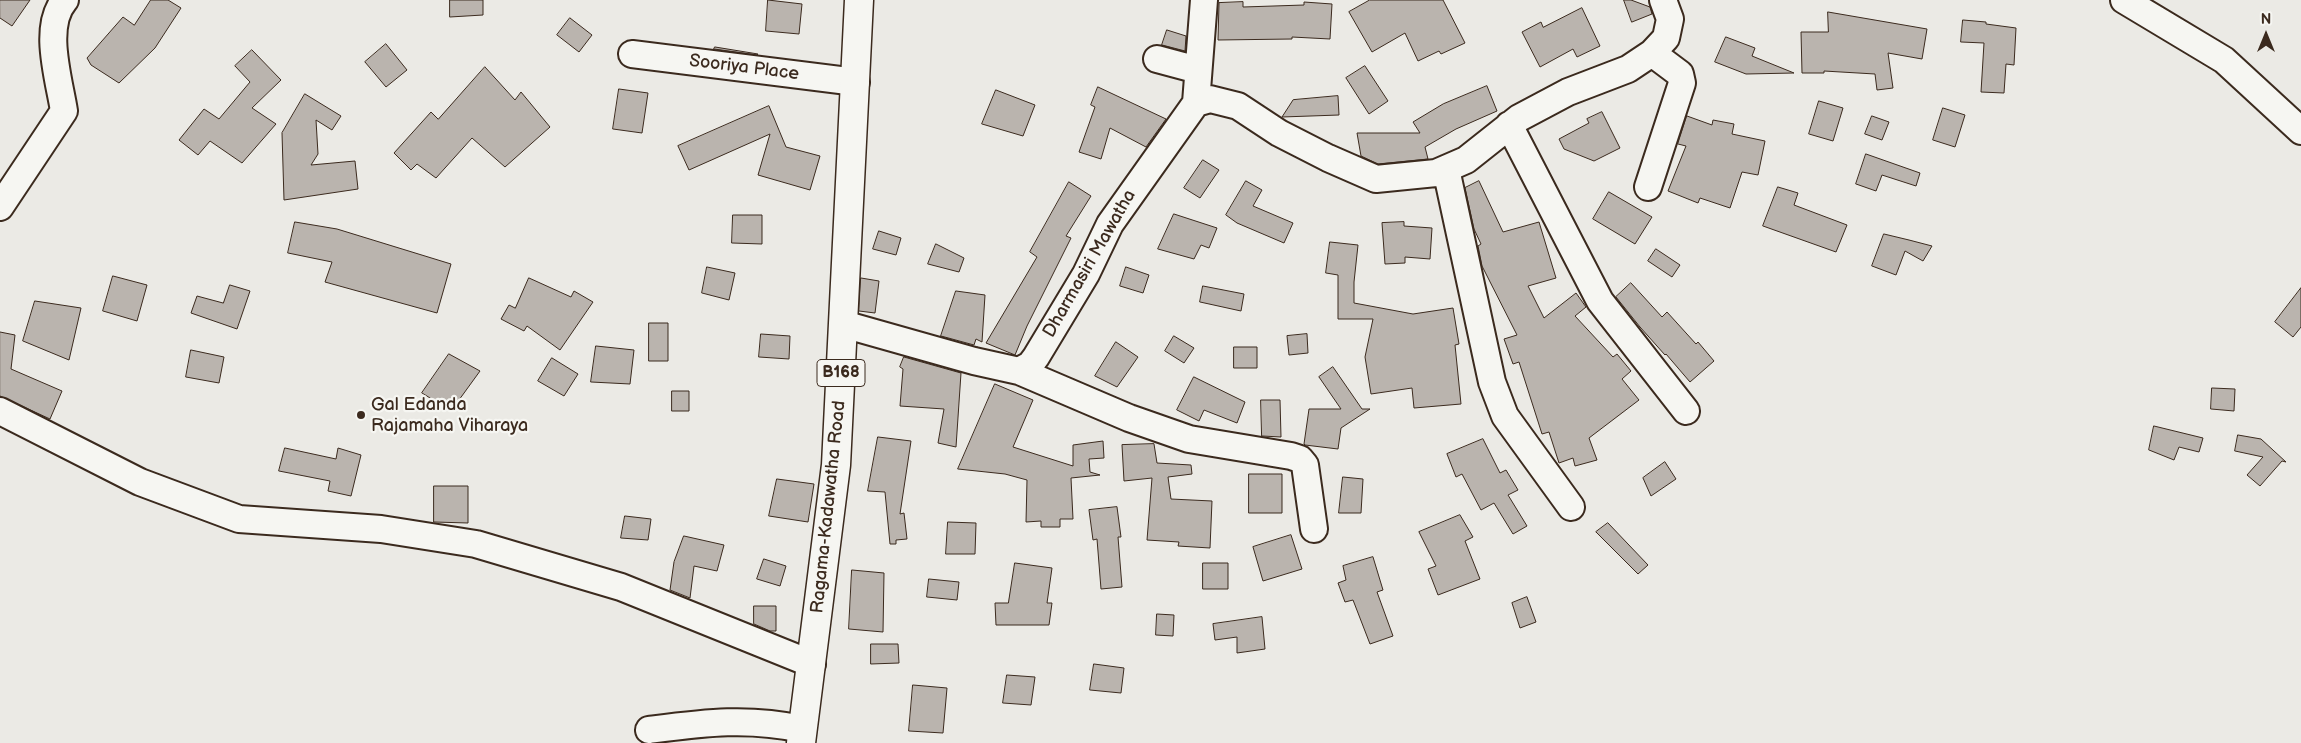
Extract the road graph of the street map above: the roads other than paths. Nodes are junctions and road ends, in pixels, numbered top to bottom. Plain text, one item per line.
1 (65, 0) edge
2 (859, 0) edge
3 (1204, 0) edge
4 (1663, 0) edge
5 (2124, 0) edge
6 (1652, 52) junction
7 (632, 54) dead end
8 (1157, 59) dead end
9 (1198, 70) junction
10 (856, 82) junction
11 (1196, 103) junction
12 (1509, 125) junction
13 (2301, 131) edge
14 (1446, 169) junction
15 (1648, 186) dead end
16 (0, 207) edge
17 (844, 324) junction
18 (1019, 371) junction
19 (0, 411) edge
20 (1686, 411) dead end
21 (1571, 507) dead end
22 (1314, 529) dead end
23 (812, 664) junction
24 (649, 730) dead end
25 (801, 736) edge

1 - 16 street
2 - 10 main road, Ragama-Kadawatha Road / B168
3 - 9 street
4 - 6 street
5 - 13 street
6 - 12 street
6 - 15 street
7 - 10 street, Sooriya Place
8 - 9 street
9 - 11 street
10 - 17 main road, Ragama-Kadawatha Road / B168
11 - 14 street
11 - 18 street, Dharmasiri Mawatha
12 - 14 street
12 - 20 street
14 - 21 street
17 - 18 street
17 - 23 main road, Ragama-Kadawatha Road / B168
18 - 22 street
19 - 23 street
23 - 25 main road, Ragama-Kadawatha Road / B168
24 - 25 street

